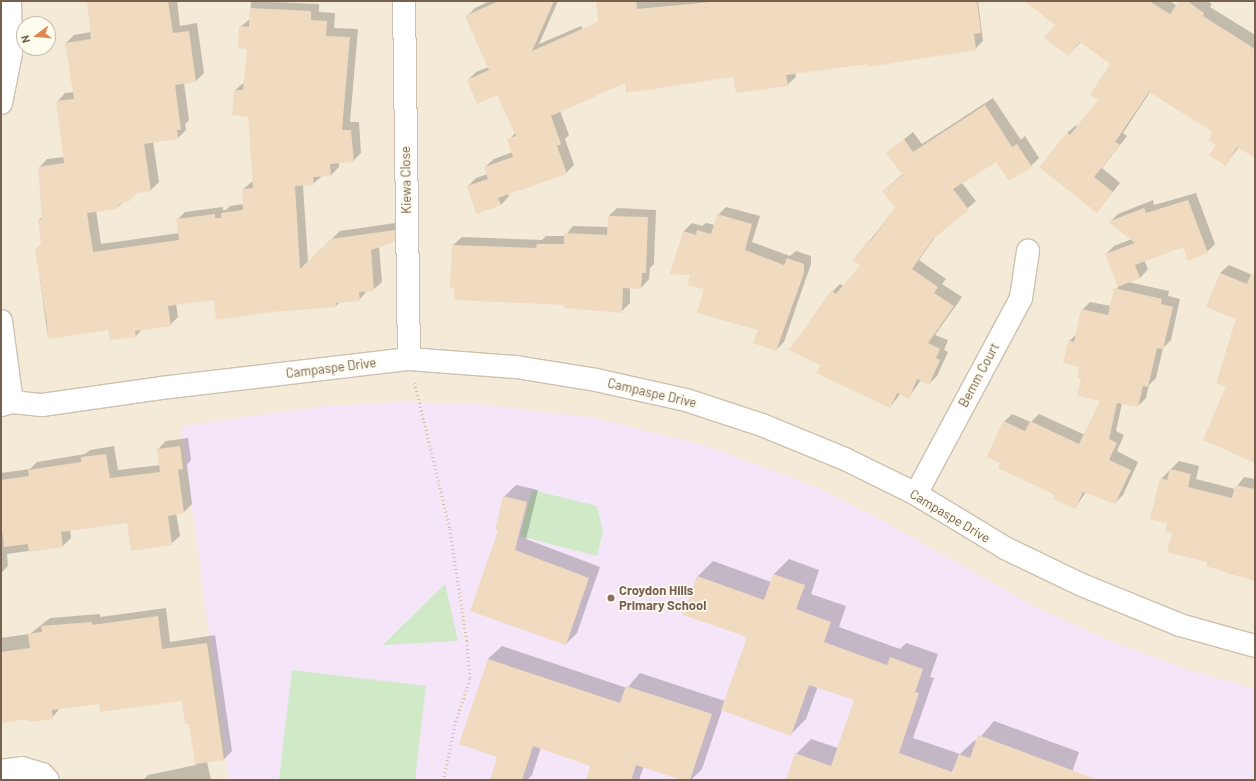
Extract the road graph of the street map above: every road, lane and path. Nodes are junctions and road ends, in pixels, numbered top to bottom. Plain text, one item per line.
1 (10, 1) edge
2 (404, 1) edge
3 (1, 103) edge
4 (1028, 251) dead end
5 (1, 321) edge
6 (409, 360) junction
7 (6, 403) edge
8 (916, 494) junction
9 (1255, 646) edge
10 (1, 771) edge
11 (48, 780) edge
12 (444, 780) edge

1 - 3 street
2 - 6 street, Kiewa Close
4 - 8 street, Bemm Court
5 - 7 street
6 - 7 street, Campaspe Drive
6 - 8 street, Campaspe Drive
6 - 12 path
8 - 9 street, Campaspe Drive
10 - 11 street

